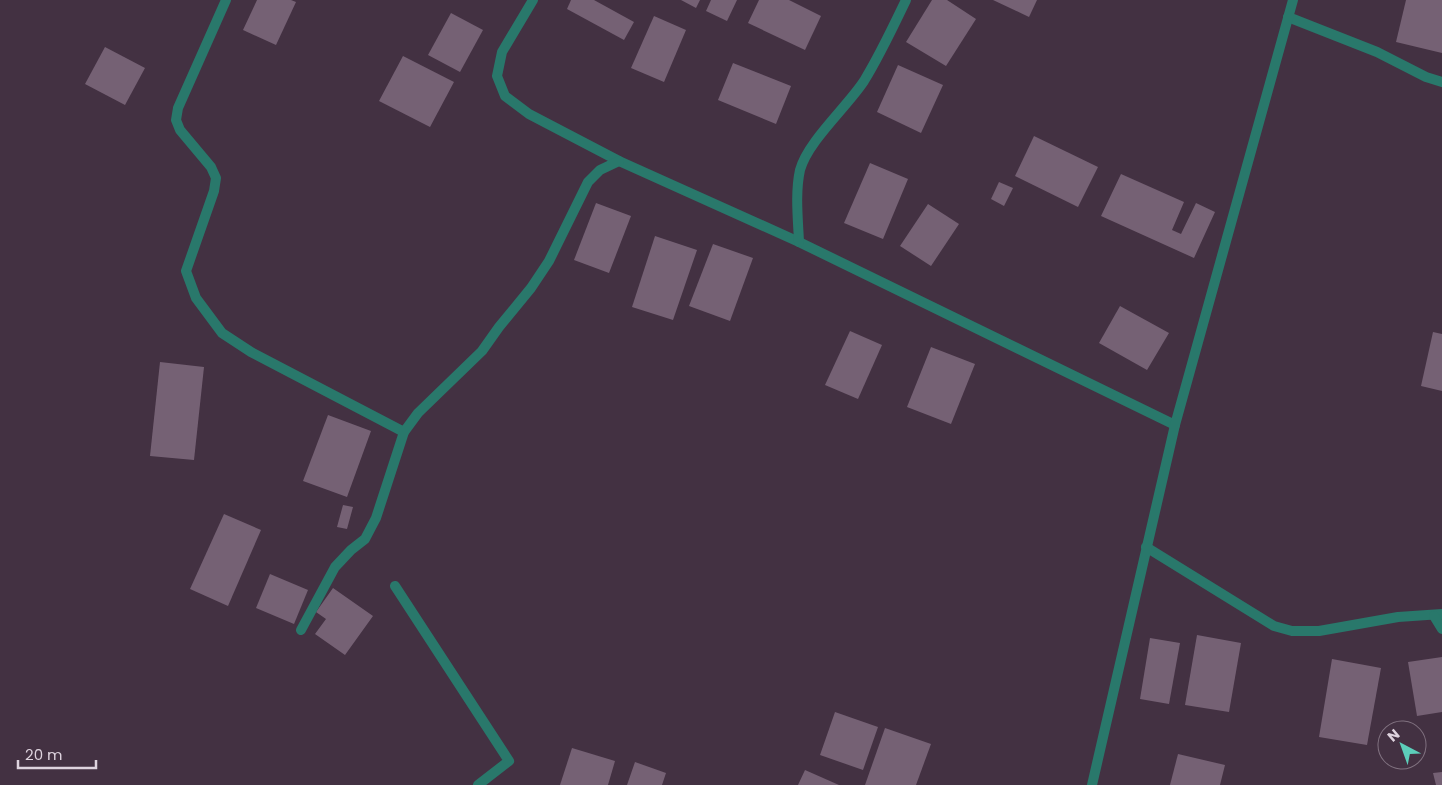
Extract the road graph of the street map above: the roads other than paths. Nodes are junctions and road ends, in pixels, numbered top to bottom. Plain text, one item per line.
1 (226, 0) edge
2 (533, 0) edge
3 (906, 0) edge
4 (1293, 0) edge
5 (1288, 17) junction
6 (1442, 82) edge
7 (619, 161) junction
8 (799, 242) junction
9 (1174, 425) junction
10 (404, 432) junction
11 (1146, 547) junction
12 (395, 586) dead end
13 (1438, 615) edge
14 (1442, 629) edge
15 (301, 630) dead end
16 (478, 785) edge
17 (1092, 785) edge

1 - 10 street
2 - 7 street
3 - 8 street
4 - 5 street
5 - 6 street
5 - 9 street
7 - 8 street
7 - 10 street
8 - 9 street
9 - 11 street
10 - 15 street
11 - 13 street
11 - 17 street
12 - 16 street
13 - 14 street

